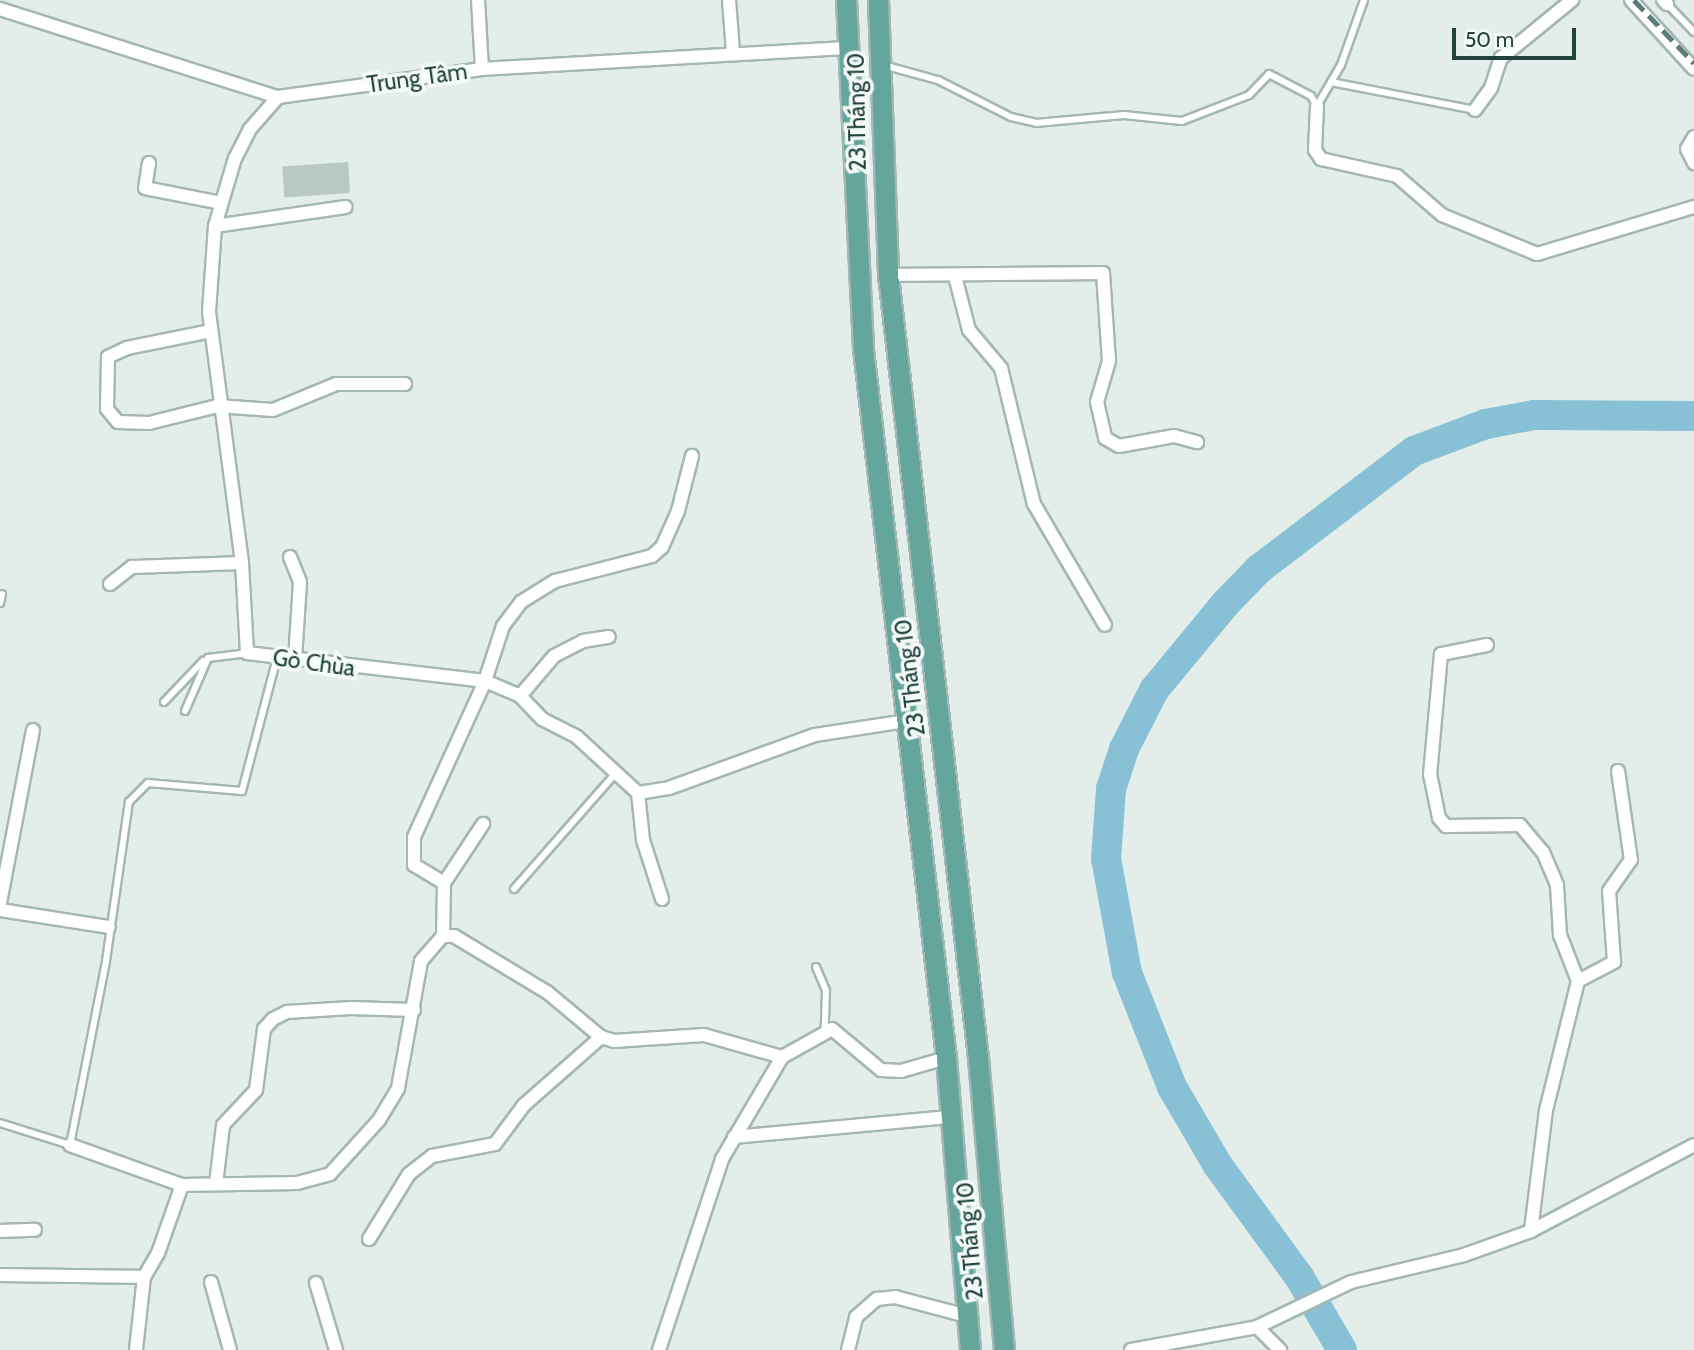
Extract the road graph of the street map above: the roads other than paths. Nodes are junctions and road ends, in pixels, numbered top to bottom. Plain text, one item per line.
1 (478, 0) edge
2 (729, 0) edge
3 (846, 0) edge
4 (878, 0) edge
5 (1364, 0) edge
6 (1572, 0) edge
7 (1630, 0) edge
8 (1665, 2) edge
9 (0, 9) edge
10 (1694, 32) edge
11 (848, 48) junction
12 (733, 52) junction
13 (881, 55) junction
14 (482, 69) junction
15 (1694, 69) edge
16 (1331, 82) junction
17 (278, 97) junction
18 (1317, 106) junction
19 (1475, 110) joint
20 (1694, 137) edge
21 (149, 163) dead end
22 (1694, 163) edge
23 (221, 203) junction
24 (346, 207) dead end
25 (1694, 207) edge
26 (215, 226) junction
27 (888, 275) junction
28 (955, 276) junction
29 (211, 331) junction
30 (405, 384) dead end
31 (217, 405) junction
32 (1197, 442) dead end
33 (692, 456) dead end
34 (290, 557) dead end
35 (242, 564) junction
36 (110, 584) dead end
37 (2, 594) dead end
38 (0, 603) edge
39 (1105, 625) dead end
40 (609, 637) dead end
41 (1487, 645) dead end
42 (247, 653) junction
43 (208, 658) junction
44 (277, 658) junction
45 (295, 659) junction
46 (485, 681) junction
47 (520, 696) junction
48 (163, 702) dead end
49 (185, 710) dead end
50 (907, 721) junction
51 (33, 730) dead end
52 (1618, 771) dead end
53 (615, 774) junction
54 (638, 793) junction
55 (483, 824) dead end
56 (444, 883) junction
57 (514, 889) dead end
58 (662, 899) dead end
59 (0, 903) edge
60 (0, 910) edge
61 (110, 927) junction
62 (443, 936) junction
63 (816, 967) dead end
64 (1578, 981) junction
65 (414, 1010) junction
66 (825, 1029) junction
67 (601, 1037) junction
68 (782, 1057) junction
69 (946, 1058) junction
70 (950, 1117) junction
71 (0, 1123) edge
72 (734, 1137) junction
73 (70, 1145) junction
74 (1694, 1145) edge
75 (216, 1184) junction
76 (182, 1185) junction
77 (36, 1230) dead end
78 (0, 1231) edge
79 (1531, 1231) junction
80 (369, 1239) dead end
81 (0, 1275) edge
82 (144, 1277) junction
83 (211, 1282) dead end
84 (316, 1283) dead end
85 (967, 1316) junction
86 (1257, 1327) junction
87 (136, 1350) edge
88 (230, 1350) edge
89 (336, 1350) edge
90 (659, 1350) edge
91 (848, 1350) edge
92 (970, 1350) edge
93 (1004, 1350) edge
94 (1131, 1350) edge
95 (1280, 1350) edge

1 - 14 street
2 - 12 street
3 - 11 main road, 23 Tháng 10
4 - 13 main road, 23 Tháng 10
5 - 16 lane
6 - 19 street
7 - 15 street
8 - 10 lane
9 - 17 street, Trung Tâm
11 - 12 street, Trung Tâm
11 - 13 main road
11 - 50 main road, 23 Tháng 10
12 - 14 street, Trung Tâm
13 - 18 lane
13 - 27 main road, 23 Tháng 10
14 - 17 street, Trung Tâm
16 - 18 lane
16 - 19 lane
17 - 23 street, Gò Chùa
18 - 25 street
20 - 22 street
21 - 23 street
23 - 26 street, Gò Chùa
24 - 26 street
26 - 29 street, Gò Chùa
27 - 28 street
27 - 93 main road, 23 Tháng 10
28 - 32 street
28 - 39 street
29 - 31 street, Gò Chùa
29 - 31 street
30 - 31 street
31 - 35 street, Gò Chùa
33 - 46 street
34 - 45 street
35 - 36 street
35 - 42 street, Gò Chùa
37 - 38 lane
40 - 47 street
41 - 64 street
42 - 43 lane
42 - 44 street, Gò Chùa
43 - 48 lane
43 - 49 lane
44 - 45 street, Gò Chùa
44 - 61 lane
45 - 46 street, Gò Chùa
46 - 47 street, Gò Chùa
46 - 56 street
47 - 53 street, Gò Chùa
50 - 54 street
50 - 69 main road, 23 Tháng 10
51 - 59 street
52 - 64 street
53 - 54 street, Gò Chùa
53 - 57 lane
54 - 58 street
55 - 56 street
56 - 62 street
60 - 61 street
61 - 73 lane
62 - 65 street
62 - 67 street
63 - 66 lane
64 - 79 street
65 - 75 street
65 - 75 street
66 - 68 street
66 - 69 street
67 - 68 street
67 - 80 street
68 - 72 street
69 - 70 main road, 23 Tháng 10
70 - 72 street
70 - 85 main road, 23 Tháng 10
71 - 73 lane
72 - 90 street
73 - 76 street
74 - 79 street
75 - 76 street
76 - 82 street
77 - 78 street
79 - 86 street
81 - 82 street
82 - 87 street
83 - 88 street
84 - 89 street
85 - 91 street
85 - 92 main road, 23 Tháng 10
86 - 94 street
86 - 95 street

